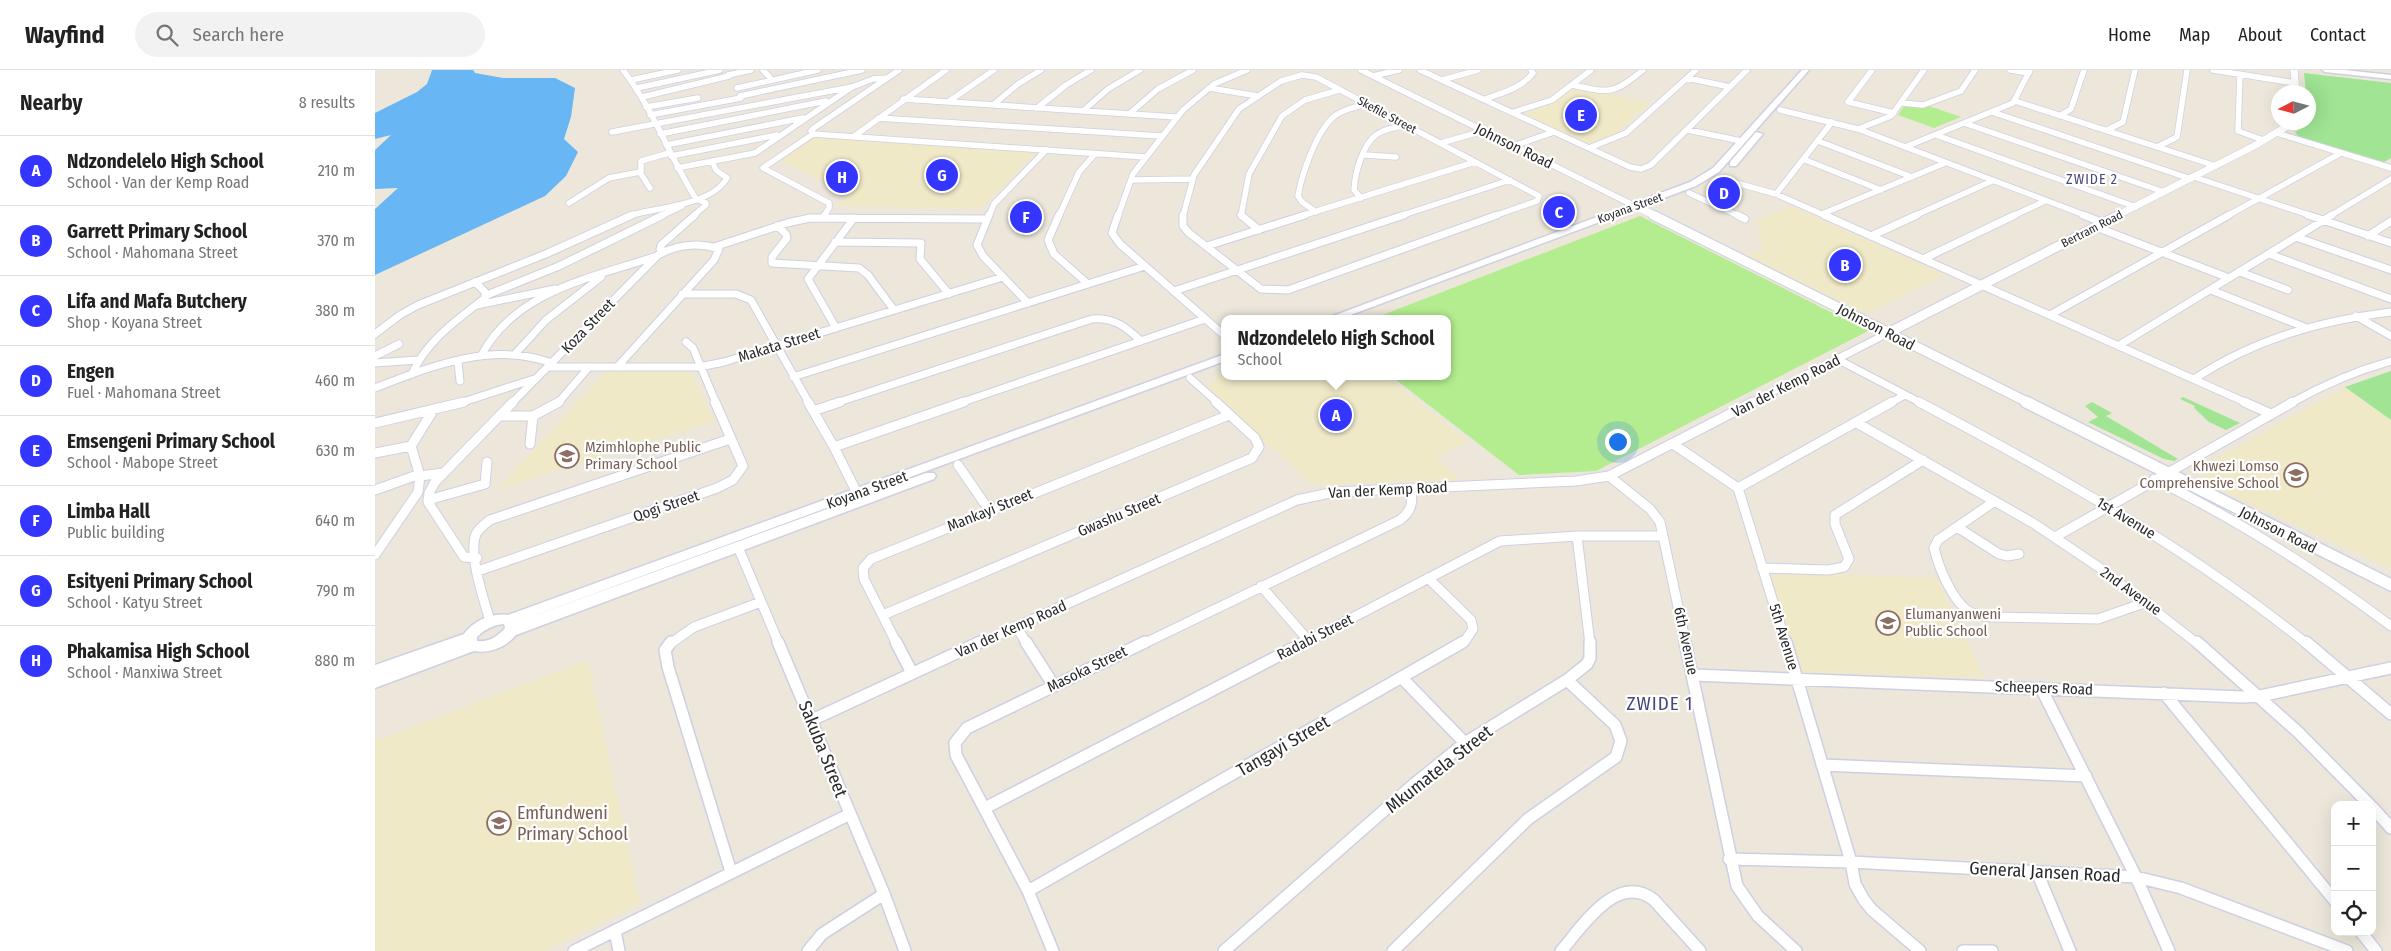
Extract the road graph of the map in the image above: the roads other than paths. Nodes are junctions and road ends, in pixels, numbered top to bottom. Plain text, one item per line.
1 (623, 70) edge
2 (679, 70) edge
3 (720, 70) edge
4 (751, 70) edge
5 (763, 70) edge
6 (818, 70) edge
7 (862, 70) edge
8 (899, 70) edge
9 (946, 70) edge
10 (993, 70) edge
11 (1041, 70) edge
12 (1091, 70) edge
13 (1140, 70) edge
14 (1193, 70) edge
15 (1247, 70) edge
16 (1361, 70) edge
17 (1399, 70) edge
18 (1420, 70) edge
19 (1478, 70) edge
20 (1531, 70) edge
21 (1591, 70) edge
22 (1643, 70) edge
23 (1695, 70) edge
24 (1747, 70) edge
25 (1806, 70) edge
26 (1815, 70) edge
27 (1872, 70) edge
28 (1924, 70) edge
29 (1975, 70) edge
30 (2010, 70) edge
31 (2084, 70) edge
32 (2135, 70) edge
33 (2187, 70) edge
34 (2213, 70) edge
35 (2294, 70) edge
36 (2325, 70) edge
37 (803, 72) edge
38 (2029, 72) edge
39 (728, 74) edge
40 (2240, 74) junction
41 (1373, 76) junction
42 (2391, 77) edge
43 (887, 78) junction
44 (1687, 78) junction
45 (631, 80) junction
46 (772, 80) junction
47 (1442, 80) junction
48 (2295, 83) joint
49 (1572, 85) junction
50 (688, 86) junction
51 (852, 87) junction
52 (1730, 87) junction
53 (637, 88) junction
54 (737, 88) junction
55 (1209, 88) junction
56 (1339, 90) junction
57 (1258, 96) junction
58 (642, 97) junction
59 (741, 97) junction
60 (698, 98) junction
61 (1485, 99) junction
62 (831, 100) junction
63 (903, 100) junction
64 (2015, 101) junction
65 (948, 102) junction
66 (1902, 103) junction
67 (1366, 104) junction
68 (703, 105) junction
69 (993, 105) junction
70 (746, 106) junction
71 (646, 107) junction
72 (1037, 108) junction
73 (1780, 110) junction
74 (1083, 111) junction
75 (1514, 112) junction
76 (1992, 112) junction
77 (1894, 113) junction
78 (1129, 114) junction
79 (650, 115) junction
80 (2061, 116) junction
81 (807, 117) junction
82 (1177, 117) junction
83 (878, 118) junction
84 (1832, 122) junction
85 (654, 123) junction
86 (1965, 123) junction
87 (1406, 125) junction
88 (1858, 129) junction
89 (1483, 130) junction
90 (1687, 130) junction
91 (2107, 130) junction
92 (2282, 130) edge
93 (612, 132) dead end
94 (1554, 132) junction
95 (2277, 133) junction
96 (660, 134) junction
97 (782, 134) junction
98 (813, 134) junction
99 (1936, 135) junction
100 (1161, 136) junction
101 (853, 137) junction
102 (2263, 140) junction
103 (1741, 141) junction
104 (1817, 141) junction
105 (1441, 143) junction
106 (666, 145) junction
107 (1513, 146) junction
108 (2157, 146) junction
109 (1905, 147) junction
110 (1589, 148) junction
111 (1046, 150) junction
112 (2341, 153) junction
113 (670, 154) junction
114 (1095, 154) junction
115 (1365, 155) junction
116 (1145, 157) junction
117 (1396, 157) dead end
118 (1803, 159) junction
119 (713, 161) junction
120 (1475, 162) junction
121 (1945, 163) junction
122 (2216, 166) junction
123 (677, 168) junction
124 (2391, 168) edge
125 (640, 172) junction
126 (1912, 176) junction
127 (1718, 178) junction
128 (2192, 178) junction
129 (1192, 179) junction
130 (2391, 179) edge
131 (1131, 180) junction
132 (1510, 180) junction
133 (1992, 181) junction
134 (650, 188) dead end
135 (1881, 190) junction
136 (1689, 192) junction
137 (2164, 192) junction
138 (1776, 194) junction
139 (1361, 198) junction
140 (2258, 199) junction
141 (693, 200) junction
142 (2045, 201) junction
143 (569, 203) dead end
144 (2136, 207) junction
145 (1639, 208) junction
146 (1316, 212) junction
147 (1822, 214) junction
148 (823, 218) junction
149 (854, 218) junction
150 (987, 219) junction
151 (1745, 219) dead end
152 (2323, 220) junction
153 (2391, 221) edge
154 (2100, 225) junction
155 (777, 226) junction
156 (1259, 230) junction
157 (1871, 236) junction
158 (2368, 236) junction
159 (2296, 237) junction
160 (835, 242) junction
161 (2391, 244) edge
162 (1207, 246) junction
163 (714, 247) junction
164 (663, 251) junction
165 (2163, 252) junction
166 (2269, 254) junction
167 (655, 257) junction
168 (1923, 259) junction
169 (817, 265) junction
170 (1145, 266) junction
171 (2391, 270) edge
172 (1237, 271) junction
173 (2241, 272) junction
174 (606, 273) junction
175 (1003, 277) junction
176 (2229, 278) junction
177 (475, 282) junction
178 (1088, 284) junction
179 (1982, 285) junction
180 (557, 289) junction
181 (2211, 290) junction
182 (2288, 290) dead end
183 (1175, 291) junction
184 (682, 294) junction
185 (949, 294) junction
186 (487, 295) junction
187 (2391, 299) edge
188 (1027, 303) junction
189 (477, 305) junction
190 (894, 310) junction
191 (2391, 312) edge
192 (1341, 315) edge
193 (1363, 315) edge
194 (2050, 315) junction
195 (2356, 316) junction
196 (1205, 318) junction
197 (2304, 327) junction
198 (837, 328) junction
199 (1221, 332) edge
200 (1888, 333) junction
201 (375, 334) edge
202 (2391, 336) edge
203 (1141, 341) junction
204 (686, 342) dead end
205 (399, 344) dead end
206 (775, 346) junction
207 (2118, 346) junction
208 (517, 353) junction
209 (375, 356) edge
210 (481, 356) junction
211 (1221, 358) edge
212 (1837, 359) junction
213 (418, 360) junction
214 (2391, 361) edge
215 (459, 362) junction
216 (375, 363) edge
217 (550, 365) junction
218 (618, 366) junction
219 (589, 367) junction
220 (699, 367) junction
221 (1221, 367) edge
222 (412, 374) junction
223 (537, 378) junction
224 (793, 378) junction
225 (1191, 378) junction
226 (2194, 379) junction
227 (460, 381) dead end
228 (375, 388) edge
229 (1905, 395) junction
230 (434, 409) junction
231 (813, 411) junction
232 (2271, 414) junction
233 (1229, 415) junction
234 (499, 416) junction
235 (533, 416) junction
236 (375, 423) edge
237 (1857, 423) junction
238 (730, 438) junction
239 (530, 444) dead end
240 (1673, 444) junction
241 (411, 446) junction
242 (834, 447) junction
243 (375, 453) edge
244 (1923, 460) junction
245 (487, 462) dead end
246 (958, 465) junction
247 (443, 473) junction
248 (2166, 474) junction
249 (420, 475) junction
250 (1609, 476) junction
251 (2154, 479) junction
252 (1411, 488) junction
253 (1738, 488) junction
254 (375, 490) edge
255 (857, 493) junction
256 (428, 500) junction
257 (1995, 501) junction
258 (2108, 506) junction
259 (989, 510) junction
260 (1957, 527) junction
261 (1577, 536) junction
262 (1663, 536) junction
263 (2055, 537) junction
264 (738, 547) junction
265 (2019, 554) dead end
266 (375, 555) edge
267 (477, 558) junction
268 (1762, 568) junction
269 (478, 572) junction
270 (1428, 578) junction
271 (2391, 585) edge
272 (1261, 586) junction
273 (761, 602) junction
274 (2147, 602) junction
275 (883, 615) junction
276 (490, 621) junction
277 (510, 626) junction
278 (1016, 626) junction
279 (2391, 626) edge
280 (1308, 640) junction
281 (471, 642) junction
282 (2391, 668) edge
283 (375, 671) edge
284 (912, 673) junction
285 (1693, 675) junction
286 (2350, 677) junction
287 (1402, 678) junction
288 (1797, 679) junction
289 (1567, 680) junction
290 (375, 682) edge
291 (1053, 686) junction
292 (2041, 688) junction
293 (2164, 693) junction
294 (2260, 696) junction
295 (2391, 714) edge
296 (812, 720) junction
297 (1465, 743) junction
298 (1822, 765) junction
299 (2086, 776) junction
300 (2366, 801) edge
301 (985, 808) junction
302 (2376, 812) edge
303 (849, 814) junction
304 (2391, 828) edge
305 (1729, 858) junction
306 (1851, 862) junction
307 (731, 872) junction
308 (2037, 872) junction
309 (2136, 877) junction
310 (1028, 891) junction
311 (884, 894) junction
312 (2331, 896) edge
313 (615, 931) junction
314 (2364, 936) edge
315 (574, 951) edge
316 (619, 951) edge
317 (808, 951) edge
318 (905, 951) edge
319 (1053, 951) edge
320 (1225, 951) edge
321 (1393, 951) edge
322 (1561, 951) edge
323 (1700, 951) edge
324 (1796, 951) edge
325 (1920, 951) edge
326 (1963, 951) edge
327 (1992, 951) edge
328 (2070, 951) edge
329 (2169, 951) edge
330 (2347, 951) edge
331 (2376, 951) edge

1 - 45 street
2 - 45 street
3 - 53 street
4 - 39 street
5 - 46 street
6 - 37 street
7 - 59 street
8 - 43 street
9 - 63 street
10 - 65 street
11 - 69 street
12 - 72 street
13 - 74 street
14 - 78 street
15 - 55 street
16 - 41 street, Johnson Road
17 - 41 street
18 - 47 street
19 - 47 street
20 - 61 street
21 - 49 street
22 - 49 street
23 - 44 street
24 - 52 street
25 - 103 main road, Koyana Street
26 - 73 main road, Koyana Street
27 - 77 street
28 - 66 street
29 - 66 street
30 - 38 street
31 - 80 street
32 - 91 street
33 - 108 street
34 - 40 street
35 - 48 street
36 - 42 main road
37 - 46 street
38 - 64 street
39 - 50 street
39 - 54 street
40 - 48 street
40 - 102 street
41 - 89 street, Johnson Road
43 - 51 street
43 - 98 street
44 - 52 street
44 - 110 street
45 - 53 street
46 - 54 street
47 - 61 street
49 - 75 street
50 - 58 street
50 - 60 street
51 - 62 street
51 - 70 street
52 - 90 street
53 - 58 street
54 - 59 street
55 - 57 street
55 - 82 street
56 - 57 street, Skefile Street
56 - 67 street, Skefile Street
56 - 156 street
57 - 129 street, Skefile Street
58 - 71 street
59 - 68 street
59 - 70 street
60 - 68 street
60 - 71 street
61 - 75 street
62 - 81 street
62 - 96 street
63 - 65 street
63 - 83 street
64 - 76 street
64 - 80 street
65 - 69 street
66 - 77 street
67 - 87 street, Skefile Street
67 - 146 street
68 - 79 street
69 - 72 street
70 - 85 street
71 - 79 street
72 - 74 street
73 - 84 street
73 - 127 main road, Koyana Street
74 - 78 street
75 - 94 street
76 - 86 street
76 - 128 street
77 - 88 street
78 - 82 street
79 - 85 street
80 - 91 street
81 - 97 street
81 - 106 street
82 - 100 street
83 - 100 street
83 - 101 street
84 - 88 street
84 - 104 street
85 - 93 street
85 - 96 street
86 - 99 street
86 - 137 street
87 - 105 street, Skefile Street
87 - 115 street
88 - 109 street
89 - 105 street
89 - 107 street, Johnson Road
90 - 103 street
90 - 110 street
91 - 108 street
92 - 95 street, Bertram Road
94 - 107 street
94 - 110 street
95 - 102 street, Bertram Road
95 - 112 street
96 - 106 street
97 - 113 street
97 - 119 street
98 - 101 street
98 - 148 street
99 - 109 street
99 - 144 street
100 - 116 street
101 - 111 street
102 - 122 street, Bertram Road
103 - 145 main road, Koyana Street
104 - 118 street
104 - 126 street
105 - 120 street, Skefile Street
106 - 113 street
107 - 145 street, Johnson Road
108 - 122 street
109 - 121 street
111 - 114 street
111 - 150 street
112 - 124 street
112 - 140 street
113 - 123 street
113 - 125 street
114 - 116 street
114 - 178 street
115 - 117 street
115 - 139 street
116 - 131 street
118 - 135 street
118 - 138 street
119 - 123 street
119 - 141 street
120 - 132 street, Skefile Street
120 - 139 street
121 - 126 street
121 - 133 street
122 - 128 street, Bertram Road
123 - 141 street
125 - 134 street
125 - 143 street
126 - 135 street
127 - 136 main road, Koyana Street
127 - 138 street
128 - 137 street, Bertram Road
128 - 140 street
129 - 131 street
129 - 162 street, Skefile Street
130 - 152 street
131 - 170 street
132 - 172 street
132 - 172 street, Skefile Street
133 - 142 street
133 - 157 street
135 - 147 street
136 - 145 main road, Koyana Street
136 - 151 street
137 - 144 street, Bertram Road
138 - 147 street
139 - 146 street
140 - 152 street
140 - 165 street
141 - 164 street
141 - 177 street
141 - 186 street
142 - 154 street
142 - 168 street
144 - 154 street, Bertram Road
145 - 192 main road, Koyana Street
145 - 193 main road, Koyana Street
145 - 200 street, Johnson Road
146 - 156 street
147 - 157 street
148 - 149 street
148 - 155 street
149 - 150 street
149 - 160 street
150 - 175 street
152 - 158 street
152 - 159 street
153 - 158 street
154 - 165 street
154 - 179 street, Bertram Road
155 - 163 street
155 - 169 street
156 - 162 street
157 - 168 street
158 - 161 street
159 - 166 street
159 - 171 street
160 - 169 street
160 - 185 street
162 - 172 street, Skefile Street
163 - 164 street, Koza Street
163 - 184 street
164 - 167 street, Koza Street
165 - 176 street
165 - 194 street
166 - 173 street
166 - 187 street
167 - 174 street
167 - 217 street, Koza Street
168 - 179 street
169 - 190 street
169 - 198 street
170 - 178 street
170 - 183 street
172 - 183 street
173 - 176 street
173 - 182 street
174 - 180 street
174 - 208 street
175 - 185 street, Makata Street
175 - 188 street
176 - 181 street
177 - 186 street
177 - 201 street
178 - 188 street
179 - 194 street
179 - 200 street, Bertram Road
180 - 189 street
180 - 210 street
181 - 197 street
181 - 207 street
183 - 196 street
184 - 206 street
184 - 218 street
185 - 190 street, Makata Street
186 - 189 street
188 - 224 street
189 - 213 street
190 - 198 street, Makata Street
191 - 195 street
194 - 207 street
195 - 197 street
195 - 202 street
196 - 199 street
196 - 203 street
197 - 226 street
198 - 206 street, Makata Street
200 - 212 street, Van der Kemp Road
200 - 248 street, Johnson Road
203 - 231 street
203 - 242 street
204 - 220 street, Qogi Street
205 - 209 street
206 - 220 street, Makata Street
206 - 224 street
207 - 226 street
208 - 210 street
208 - 217 street
210 - 215 street
211 - 255 main road, Koyana Street
212 - 229 street, 1st Avenue
212 - 240 street, Van der Kemp Road
213 - 216 street
213 - 222 street
214 - 232 street
215 - 222 street
215 - 227 street
217 - 219 street, Makata Street
217 - 223 street, Koza Street
218 - 219 street, Makata Street
218 - 220 street, Makata Street
219 - 235 street
220 - 238 street, Qogi Street
221 - 225 main road, Koyana Street
222 - 228 street
223 - 230 street
223 - 234 street, Koza Street
224 - 231 street
225 - 233 street, Gwashu Street
225 - 246 main road, Koyana Street
226 - 232 street
229 - 237 street
229 - 258 street, 1st Avenue
230 - 236 street
230 - 241 street
231 - 242 street
232 - 248 street
233 - 259 street, Mankayi Street
233 - 275 street, Gwashu Street
234 - 235 street
234 - 247 street, Koza Street
235 - 239 street
237 - 244 street, 2nd Avenue
237 - 253 street
238 - 267 street
238 - 269 street, Qogi Street
240 - 250 street, Van der Kemp Road
240 - 253 street
241 - 243 street
241 - 249 street
242 - 255 street
244 - 257 street, 2nd Avenue
244 - 268 street
245 - 256 street
246 - 259 street
246 - 264 main road, Koyana Street
247 - 249 street
247 - 256 street, Koza Street
248 - 251 street
248 - 271 street, Johnson Road
249 - 254 street
249 - 266 street
250 - 252 street, Van der Kemp Road
250 - 262 street, 6th Avenue
251 - 258 street
251 - 279 street
252 - 272 street, Masoka Street
252 - 278 street, Van der Kemp Road
253 - 268 street, 5th Avenue
255 - 277 main road, Koyana Street
256 - 267 street
257 - 260 street
257 - 263 street, 2nd Avenue
258 - 263 street
258 - 286 street, 1st Avenue
259 - 275 street, Mankayi Street
260 - 265 street
260 - 274 street
261 - 262 street, Radabi Street
261 - 270 street, Radabi Street
261 - 289 street, Mkumatela Street
262 - 285 street, 6th Avenue
263 - 274 street, 2nd Avenue
264 - 273 street, Sakuba Street
264 - 277 main road, Koyana Street
267 - 269 street
268 - 288 street, 5th Avenue
269 - 276 street
270 - 280 street, Radabi Street
270 - 287 street, Tangayi Street
272 - 280 street
272 - 291 street, Masoka Street
273 - 296 street, Sakuba Street
273 - 307 street
274 - 294 street, 2nd Avenue
275 - 284 street, Mankayi Street
276 - 277 main road, Koyana Street
276 - 281 main road, Koyana Street
277 - 281 main road, Koyana Street
278 - 284 street, Van der Kemp Road
278 - 291 street
280 - 301 street, Radabi Street
281 - 283 main road, Koyana Street
281 - 290 main road, Koyana Street
282 - 286 street, Scheepers Road
284 - 296 street, Van der Kemp Road
285 - 288 street, Scheepers Road
285 - 305 street, 6th Avenue
286 - 294 street, Scheepers Road
286 - 295 street, 1st Avenue
287 - 297 street
287 - 310 street, Tangayi Street
288 - 292 street, Scheepers Road
288 - 298 street, 5th Avenue
289 - 297 street, Mkumatela Street
289 - 321 street
291 - 301 street, Masoka Street
292 - 293 street, Scheepers Road
292 - 299 street
293 - 294 street, Scheepers Road
293 - 312 street
294 - 300 street, 2nd Avenue
296 - 303 street, Sakuba Street
297 - 320 street, Mkumatela Street
298 - 299 street
298 - 306 street, 5th Avenue
299 - 309 street
301 - 310 street, Masoka Street
302 - 304 street, 2nd Avenue
303 - 307 street
303 - 311 street, Sakuba Street
305 - 306 street, General Jansen Road
305 - 324 street
306 - 308 street, General Jansen Road
306 - 325 street, 5th Avenue
307 - 313 street
308 - 309 street, General Jansen Road
308 - 328 street
309 - 329 street
309 - 330 street, General Jansen Road
310 - 319 street, Masoka Street
311 - 317 street
311 - 318 street, Sakuba Street
313 - 315 street
313 - 316 street
314 - 331 street
322 - 323 street
326 - 327 street

